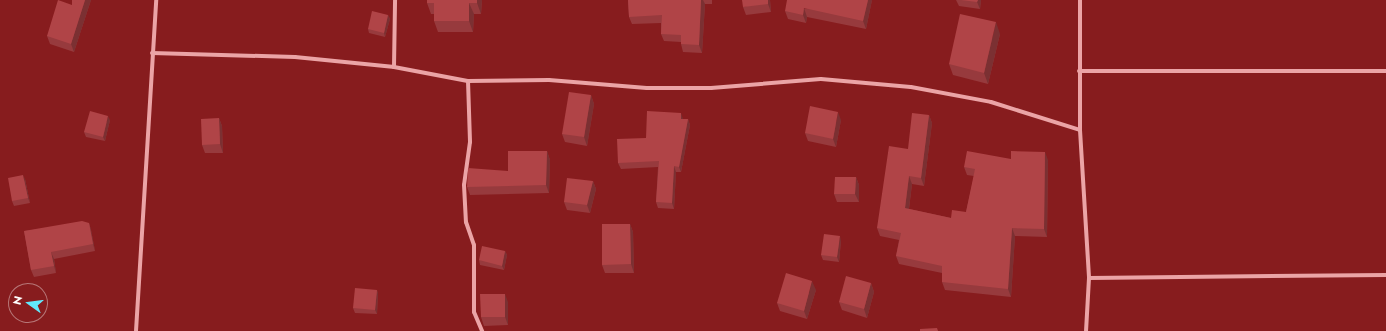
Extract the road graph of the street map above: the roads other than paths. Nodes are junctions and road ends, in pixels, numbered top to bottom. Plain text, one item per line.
1 (156, 0) edge
2 (394, 0) edge
3 (1080, 0) edge
4 (152, 53) junction
5 (394, 67) junction
6 (1079, 71) junction
7 (1386, 71) edge
8 (468, 81) junction
9 (1080, 130) junction
10 (1386, 274) edge
11 (1089, 278) junction
12 (136, 331) edge
13 (482, 331) edge
14 (1086, 331) edge

1 - 4 street
2 - 5 street
3 - 6 street
4 - 5 street
4 - 12 street
5 - 8 street
6 - 7 street
6 - 9 street
8 - 9 street
8 - 13 street
9 - 11 street
10 - 11 street
11 - 14 street

